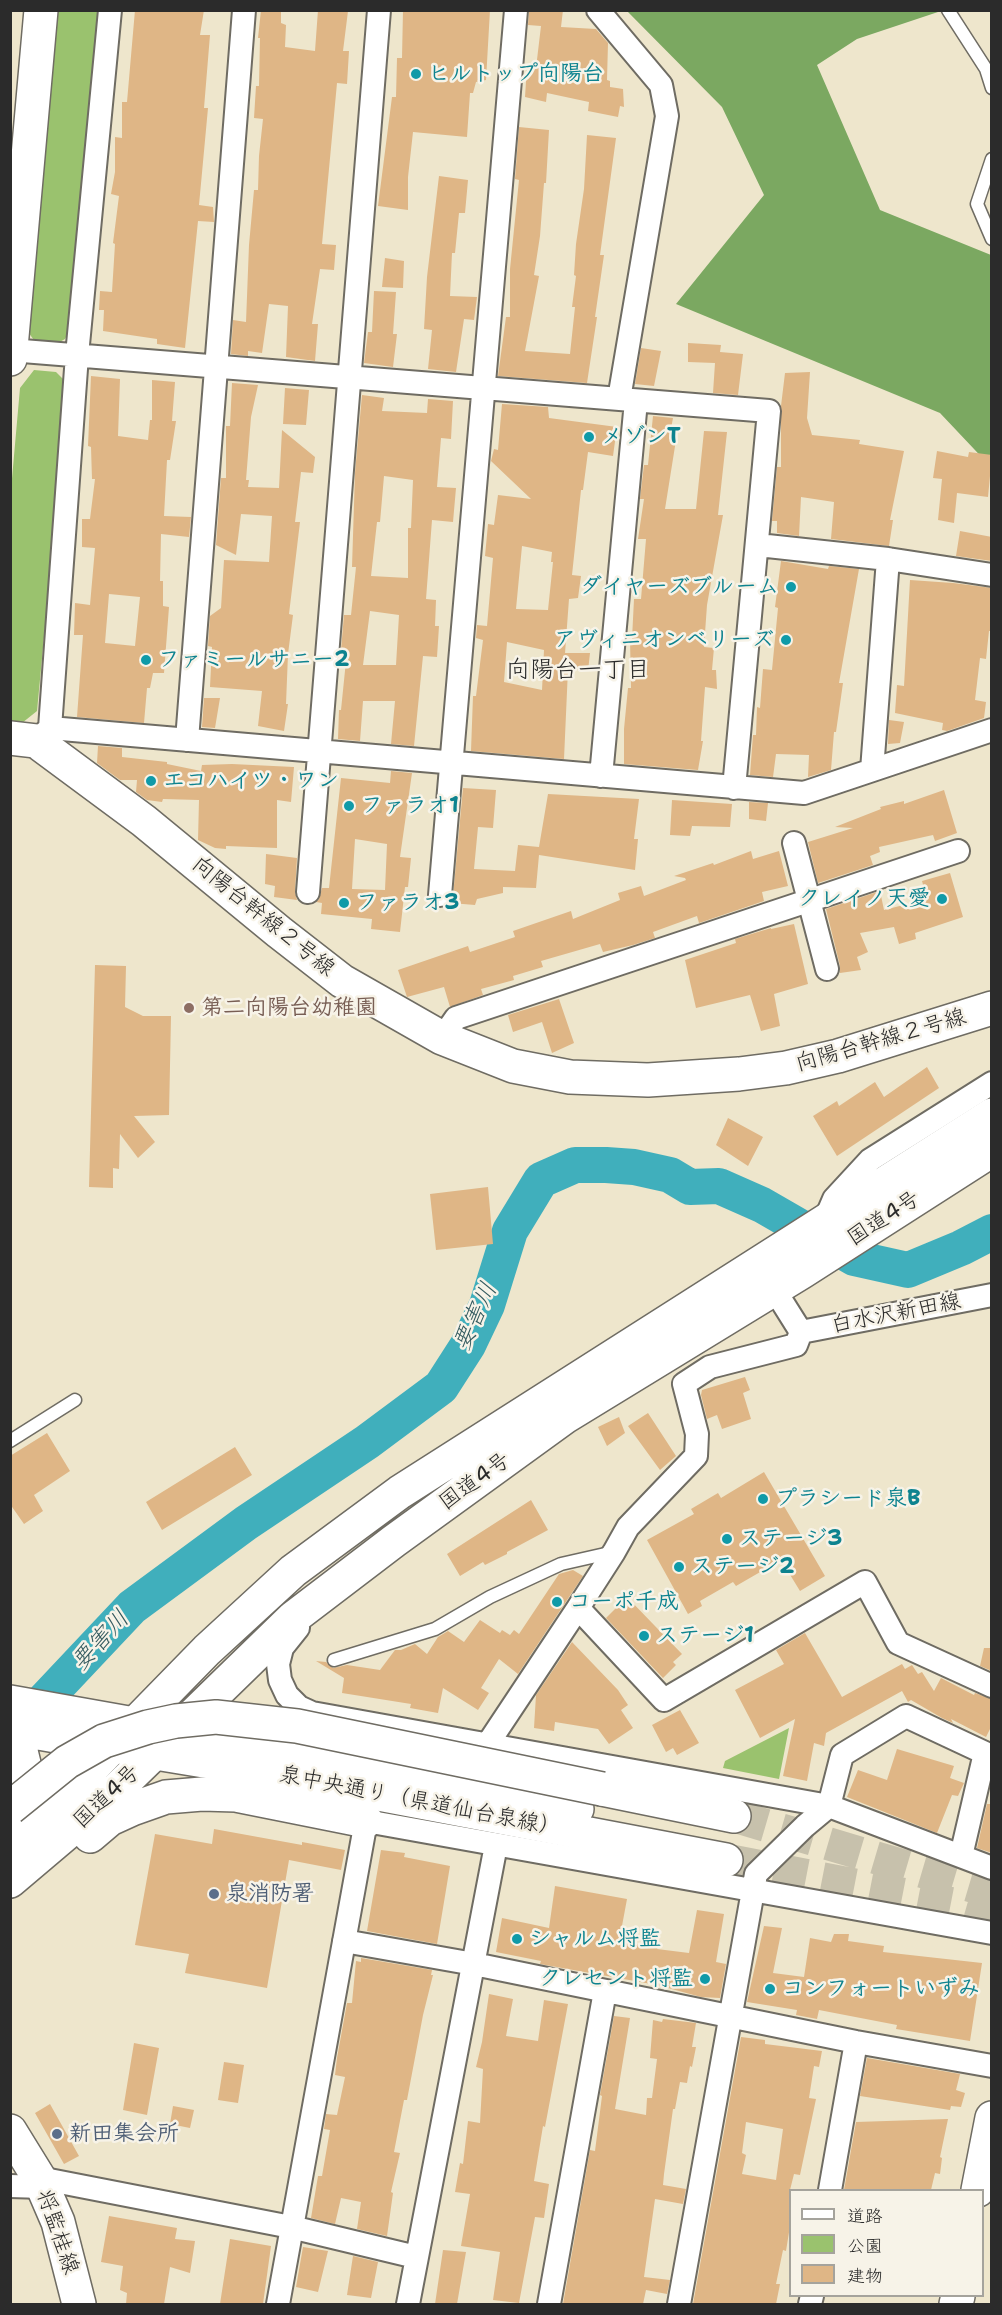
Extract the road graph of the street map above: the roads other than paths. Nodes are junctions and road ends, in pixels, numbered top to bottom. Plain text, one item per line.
1 (41, 10) edge
2 (110, 10) edge
3 (244, 10) edge
4 (379, 10) edge
5 (516, 10) edge
6 (598, 10) edge
7 (948, 10) edge
8 (992, 88) edge
9 (992, 159) edge
10 (19, 164) edge
11 (992, 238) edge
12 (11, 353) edge
13 (77, 356) junction
14 (216, 367) junction
15 (350, 377) junction
16 (483, 388) junction
17 (627, 400) junction
18 (758, 545) junction
19 (888, 559) junction
20 (992, 575) edge
21 (992, 730) edge
22 (32, 736) edge
23 (187, 740) junction
24 (319, 752) junction
25 (451, 763) junction
26 (872, 771) junction
27 (600, 776) junction
28 (734, 788) junction
29 (794, 843) dead end
30 (958, 851) dead end
31 (308, 892) dead end
32 (440, 895) dead end
33 (809, 901) junction
34 (827, 969) dead end
35 (992, 1008) edge
36 (442, 1038) junction
37 (992, 1083) edge
38 (992, 1115) edge
39 (992, 1150) edge
40 (824, 1221) junction
41 (774, 1289) junction
42 (992, 1295) edge
43 (801, 1332) junction
44 (75, 1400) dead end
45 (10, 1441) edge
46 (614, 1552) junction
47 (322, 1596) junction
48 (578, 1608) junction
49 (334, 1660) dead end
50 (992, 1686) edge
51 (10, 1702) edge
52 (64, 1725) junction
53 (10, 1728) edge
54 (123, 1735) junction
55 (166, 1741) junction
56 (487, 1745) junction
57 (17, 1747) edge
58 (829, 1806) junction
59 (10, 1808) edge
60 (366, 1821) junction
61 (10, 1829) edge
62 (10, 1842) edge
63 (496, 1845) junction
64 (961, 1856) junction
65 (992, 1868) edge
66 (10, 1882) edge
67 (753, 1892) junction
68 (992, 1933) edge
69 (344, 1941) junction
70 (474, 1964) junction
71 (605, 1991) junction
72 (732, 2016) junction
73 (856, 2042) junction
74 (992, 2066) edge
75 (992, 2118) edge
76 (10, 2131) edge
77 (31, 2184) edge
78 (830, 2189) edge
79 (978, 2189) edge
80 (291, 2227) junction
81 (416, 2257) junction
82 (79, 2304) edge
83 (278, 2304) edge
84 (408, 2304) edge
85 (549, 2304) edge
86 (679, 2304) edge

1 - 10 main road
2 - 13 street
3 - 14 street
4 - 15 street
5 - 16 street
6 - 17 street
7 - 8 lane
9 - 11 lane
10 - 12 main road
12 - 13 street
13 - 14 street
13 - 22 street
14 - 15 street
14 - 23 street
15 - 16 street
15 - 24 street
16 - 17 street
16 - 25 street
17 - 18 street
17 - 27 street
18 - 19 street
18 - 28 street
19 - 20 street
19 - 26 street
21 - 26 street
22 - 23 street
22 - 36 main road, 向陽台幹線２号線
23 - 24 street
24 - 25 street
24 - 31 street
25 - 27 street
25 - 32 street
26 - 28 street
27 - 28 street
29 - 33 street
30 - 33 street
33 - 34 street
33 - 36 street
35 - 36 main road, 向陽台幹線２号線
37 - 40 street
38 - 40 main road, 国道4号
39 - 41 main road, 国道4号
40 - 54 main road, 国道4号
41 - 43 street
41 - 47 main road, 国道4号
42 - 43 street, 白水沢新田線
43 - 46 street
44 - 45 lane
46 - 48 street
46 - 49 lane
47 - 55 main road, 国道4号
47 - 56 street
48 - 50 street
48 - 56 street
51 - 52 main road
52 - 53 main road
52 - 54 main road, 泉中央通り（県道仙台泉線）
54 - 55 main road, 泉中央通り（県道仙台泉線）
54 - 62 main road, 国道4号
55 - 59 main road, 泉中央通り（県道仙台泉線）, bridge
55 - 66 main road, 国道4号
56 - 58 street
57 - 61 main road
58 - 64 street
58 - 64 street
58 - 67 street
60 - 63 street
60 - 66 main road
60 - 69 street
63 - 67 street
63 - 70 street
64 - 65 street
67 - 68 street
67 - 72 street
69 - 70 street
69 - 80 street
70 - 71 street
70 - 81 street
71 - 72 street
71 - 85 street
72 - 73 street
72 - 86 street
73 - 74 street
73 - 78 street
75 - 79 main road
76 - 77 main road, 将監桂線
77 - 80 street
77 - 82 main road, 将監桂線
80 - 81 street
80 - 83 street
81 - 84 street

